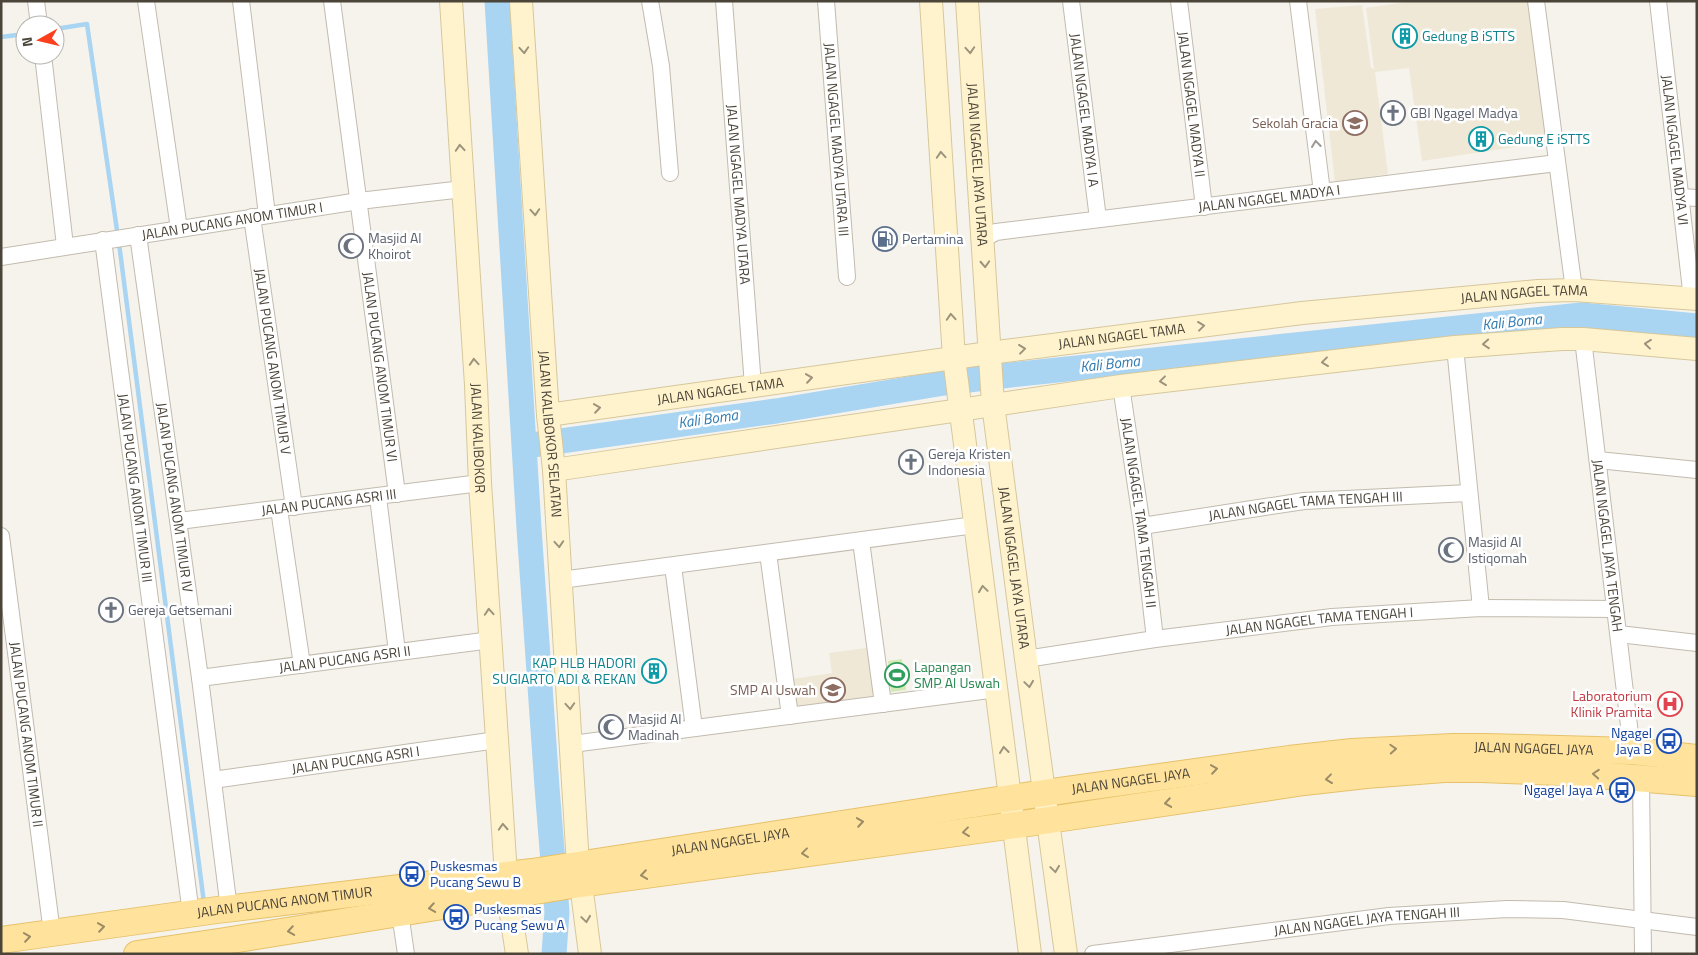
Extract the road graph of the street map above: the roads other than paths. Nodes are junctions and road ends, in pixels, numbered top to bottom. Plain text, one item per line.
1 (36, 1) edge
2 (146, 1) edge
3 (241, 1) edge
4 (332, 1) edge
5 (451, 1) edge
6 (521, 1) edge
7 (650, 1) edge
8 (724, 1) edge
9 (826, 1) edge
10 (931, 1) edge
11 (967, 1) edge
12 (1071, 1) edge
13 (1178, 1) edge
14 (1298, 1) edge
15 (1536, 1) edge
16 (1658, 1) edge
17 (37, 15) edge
18 (44, 65) edge
19 (1557, 163) junction
20 (670, 173) dead end
21 (463, 189) junction
22 (1322, 192) junction
23 (1680, 197) junction
24 (1697, 198) edge
25 (359, 201) junction
26 (1204, 206) junction
27 (260, 216) junction
28 (1098, 220) junction
29 (179, 229) junction
30 (118, 238) junction
31 (983, 239) junction
32 (65, 246) junction
33 (1, 257) edge
34 (847, 277) dead end
35 (1574, 290) junction
36 (1694, 299) edge
37 (1583, 339) junction
38 (1455, 347) junction
39 (1697, 349) edge
40 (989, 357) junction
41 (954, 362) junction
42 (753, 386) junction
43 (1121, 386) junction
44 (993, 398) junction
45 (959, 403) junction
46 (549, 419) junction
47 (1598, 460) junction
48 (553, 465) junction
49 (1697, 470) edge
50 (480, 483) junction
51 (1469, 493) junction
52 (397, 494) junction
53 (378, 496) junction
54 (287, 508) junction
55 (179, 521) junction
56 (975, 525) junction
57 (1142, 526) junction
58 (1, 536) edge
59 (861, 541) junction
60 (768, 553) junction
61 (672, 566) junction
62 (570, 579) junction
63 (1481, 608) junction
64 (1615, 609) junction
65 (1619, 634) junction
66 (1155, 639) junction
67 (491, 640) junction
68 (1697, 643) edge
69 (397, 652) junction
70 (1026, 659) junction
71 (302, 664) junction
72 (200, 678) junction
73 (997, 689) junction
74 (883, 704) junction
75 (790, 716) junction
76 (694, 728) junction
77 (497, 740) junction
78 (572, 744) junction
79 (1632, 751) junction
80 (1697, 758) edge
81 (1366, 763) junction
82 (1641, 777) junction
83 (213, 780) junction
84 (1697, 783) edge
85 (1044, 793) junction
86 (1010, 798) junction
87 (1049, 821) junction
88 (1015, 825) junction
89 (575, 875) junction
90 (520, 883) junction
91 (335, 896) junction
92 (208, 912) junction
93 (400, 913) junction
94 (1643, 922) junction
95 (339, 923) junction
96 (1697, 927) edge
97 (52, 933) junction
98 (1, 940) edge
99 (211, 947) edge
100 (136, 954) edge
101 (406, 954) edge
102 (517, 954) edge
103 (590, 954) edge
104 (1030, 954) edge
105 (1066, 954) edge
106 (1094, 954) edge
107 (1643, 954) edge

1 - 17 street
2 - 29 street
3 - 27 street, JALAN PUCANG ANOM TIMUR V
4 - 25 street, JALAN PUCANG ANOM TIMUR VI
21 -> 5 street, JALAN KALIBOKOR
6 -> 46 street, JALAN KALIBOKOR SELATAN
7 - 20 street
8 - 42 street, JALAN NGAGEL MADYA UTARA
9 - 34 street, JALAN NGAGEL MADYA UTARA III
41 -> 10 street
11 -> 31 street, JALAN NGAGEL JAYA UTARA
12 - 28 street, JALAN NGAGEL MADYA I A
13 - 26 street, JALAN NGAGEL MADYA II
22 -> 14 street
15 - 19 street
16 - 23 street, JALAN NGAGEL MADYA VI
18 - 32 street
19 - 22 street, JALAN NGAGEL MADYA I
19 - 35 street
21 - 25 street, JALAN PUCANG ANOM TIMUR I
50 -> 21 street, JALAN KALIBOKOR
22 - 26 street, JALAN NGAGEL MADYA I
23 - 24 street
23 - 36 street, JALAN NGAGEL MADYA VI
25 - 27 street, JALAN PUCANG ANOM TIMUR I
25 - 52 street, JALAN PUCANG ANOM TIMUR VI
26 - 28 street, JALAN NGAGEL MADYA I
27 - 29 street, JALAN PUCANG ANOM TIMUR I
27 - 54 street, JALAN PUCANG ANOM TIMUR V
28 - 31 street, JALAN NGAGEL MADYA I
29 - 30 street, JALAN PUCANG ANOM TIMUR I
30 - 32 street, JALAN PUCANG ANOM TIMUR I
30 - 55 street, JALAN PUCANG ANOM TIMUR IV
30 - 92 street, JALAN PUCANG ANOM TIMUR III
31 -> 40 street, JALAN NGAGEL JAYA UTARA
32 - 33 street, JALAN PUCANG ANOM TIMUR I
35 - 36 street, JALAN NGAGEL TAMA
40 -> 35 street, JALAN NGAGEL TAMA
37 -> 38 street
39 -> 37 street
37 - 47 street, JALAN NGAGEL JAYA TENGAH
38 -> 43 street
38 - 51 street
40 - 41 street, JALAN NGAGEL TAMA
40 - 44 street, JALAN NGAGEL JAYA UTARA
42 -> 41 street, JALAN NGAGEL TAMA
41 - 45 street
46 -> 42 street, JALAN NGAGEL TAMA
43 - 44 street
43 - 57 street, JALAN NGAGEL TAMA TENGAH II
44 - 45 street
44 - 70 street, JALAN NGAGEL JAYA UTARA
45 - 48 street
45 - 56 street
46 - 48 street, JALAN KALIBOKOR SELATAN
47 - 49 street
47 - 64 street, JALAN NGAGEL JAYA TENGAH
48 -> 62 street, JALAN KALIBOKOR SELATAN
50 - 52 street, JALAN PUCANG ASRI III
67 -> 50 street, JALAN KALIBOKOR
51 - 57 street, JALAN NGAGEL TAMA TENGAH III
51 - 63 street
52 - 53 street, JALAN PUCANG ASRI III
53 - 54 street, JALAN PUCANG ASRI III
53 - 69 street
54 - 55 street, JALAN PUCANG ASRI III
54 - 71 street, JALAN PUCANG ANOM TIMUR V
55 - 72 street, JALAN PUCANG ANOM TIMUR IV
56 - 59 street
73 -> 56 street
57 - 66 street, JALAN NGAGEL TAMA TENGAH II
58 - 97 street, JALAN PUCANG ANOM TIMUR II
59 - 60 street
59 - 74 street
60 - 61 street
60 - 75 street
61 - 62 street
61 - 76 street
62 -> 78 street, JALAN KALIBOKOR SELATAN
63 - 64 street, JALAN NGAGEL TAMA TENGAH I
63 - 66 street, JALAN NGAGEL TAMA TENGAH I
64 - 65 street, JALAN NGAGEL JAYA TENGAH
65 - 68 street
65 - 79 street, JALAN NGAGEL JAYA TENGAH
66 - 70 street, JALAN NGAGEL TAMA TENGAH I
67 - 69 street, JALAN PUCANG ASRI II
67 - 77 street, JALAN KALIBOKOR
69 - 71 street, JALAN PUCANG ASRI II
70 -> 85 street, JALAN NGAGEL JAYA UTARA
71 - 72 street, JALAN PUCANG ASRI II
72 - 83 street, JALAN PUCANG ANOM TIMUR IV
73 - 74 street
86 -> 73 street
74 - 75 street
75 - 76 street
76 - 78 street
77 - 83 street, JALAN PUCANG ASRI I
90 -> 77 street, JALAN KALIBOKOR
78 - 89 street, JALAN KALIBOKOR SELATAN
79 - 80 main road, JALAN NGAGEL JAYA
81 -> 79 main road, JALAN NGAGEL JAYA
82 -> 81 main road, JALAN NGAGEL JAYA
85 -> 81 main road, JALAN NGAGEL JAYA
81 -> 87 main road, JALAN NGAGEL JAYA
82 - 84 main road, JALAN NGAGEL JAYA
82 - 94 street
83 - 92 street, JALAN PUCANG ANOM TIMUR IV
85 - 86 main road, JALAN NGAGEL JAYA
85 - 87 street, JALAN NGAGEL JAYA UTARA
86 - 88 street
89 -> 86 main road, JALAN NGAGEL JAYA
87 - 88 main road, JALAN NGAGEL JAYA
87 -> 105 street, JALAN NGAGEL JAYA UTARA
88 -> 89 main road, JALAN NGAGEL JAYA
88 - 104 street
89 - 90 main road, JALAN PUCANG ANOM TIMUR
89 -> 103 street, JALAN KALIBOKOR SELATAN
90 - 91 main road, JALAN PUCANG ANOM TIMUR
90 -> 93 main road, JALAN PUCANG ANOM TIMUR
90 - 102 street, JALAN KALIBOKOR
91 - 92 main road, JALAN PUCANG ANOM TIMUR
91 - 95 main road
97 -> 92 main road, JALAN PUCANG ANOM TIMUR
93 - 95 main road, JALAN PUCANG ANOM TIMUR
93 - 101 street
94 - 96 street, JALAN NGAGEL JAYA TENGAH III
94 - 106 street, JALAN NGAGEL JAYA TENGAH III
94 - 107 street
95 -> 99 main road, JALAN PUCANG ANOM TIMUR
98 -> 97 main road, JALAN PUCANG ANOM TIMUR
99 - 100 main road, JALAN PUCANG ANOM TIMUR

